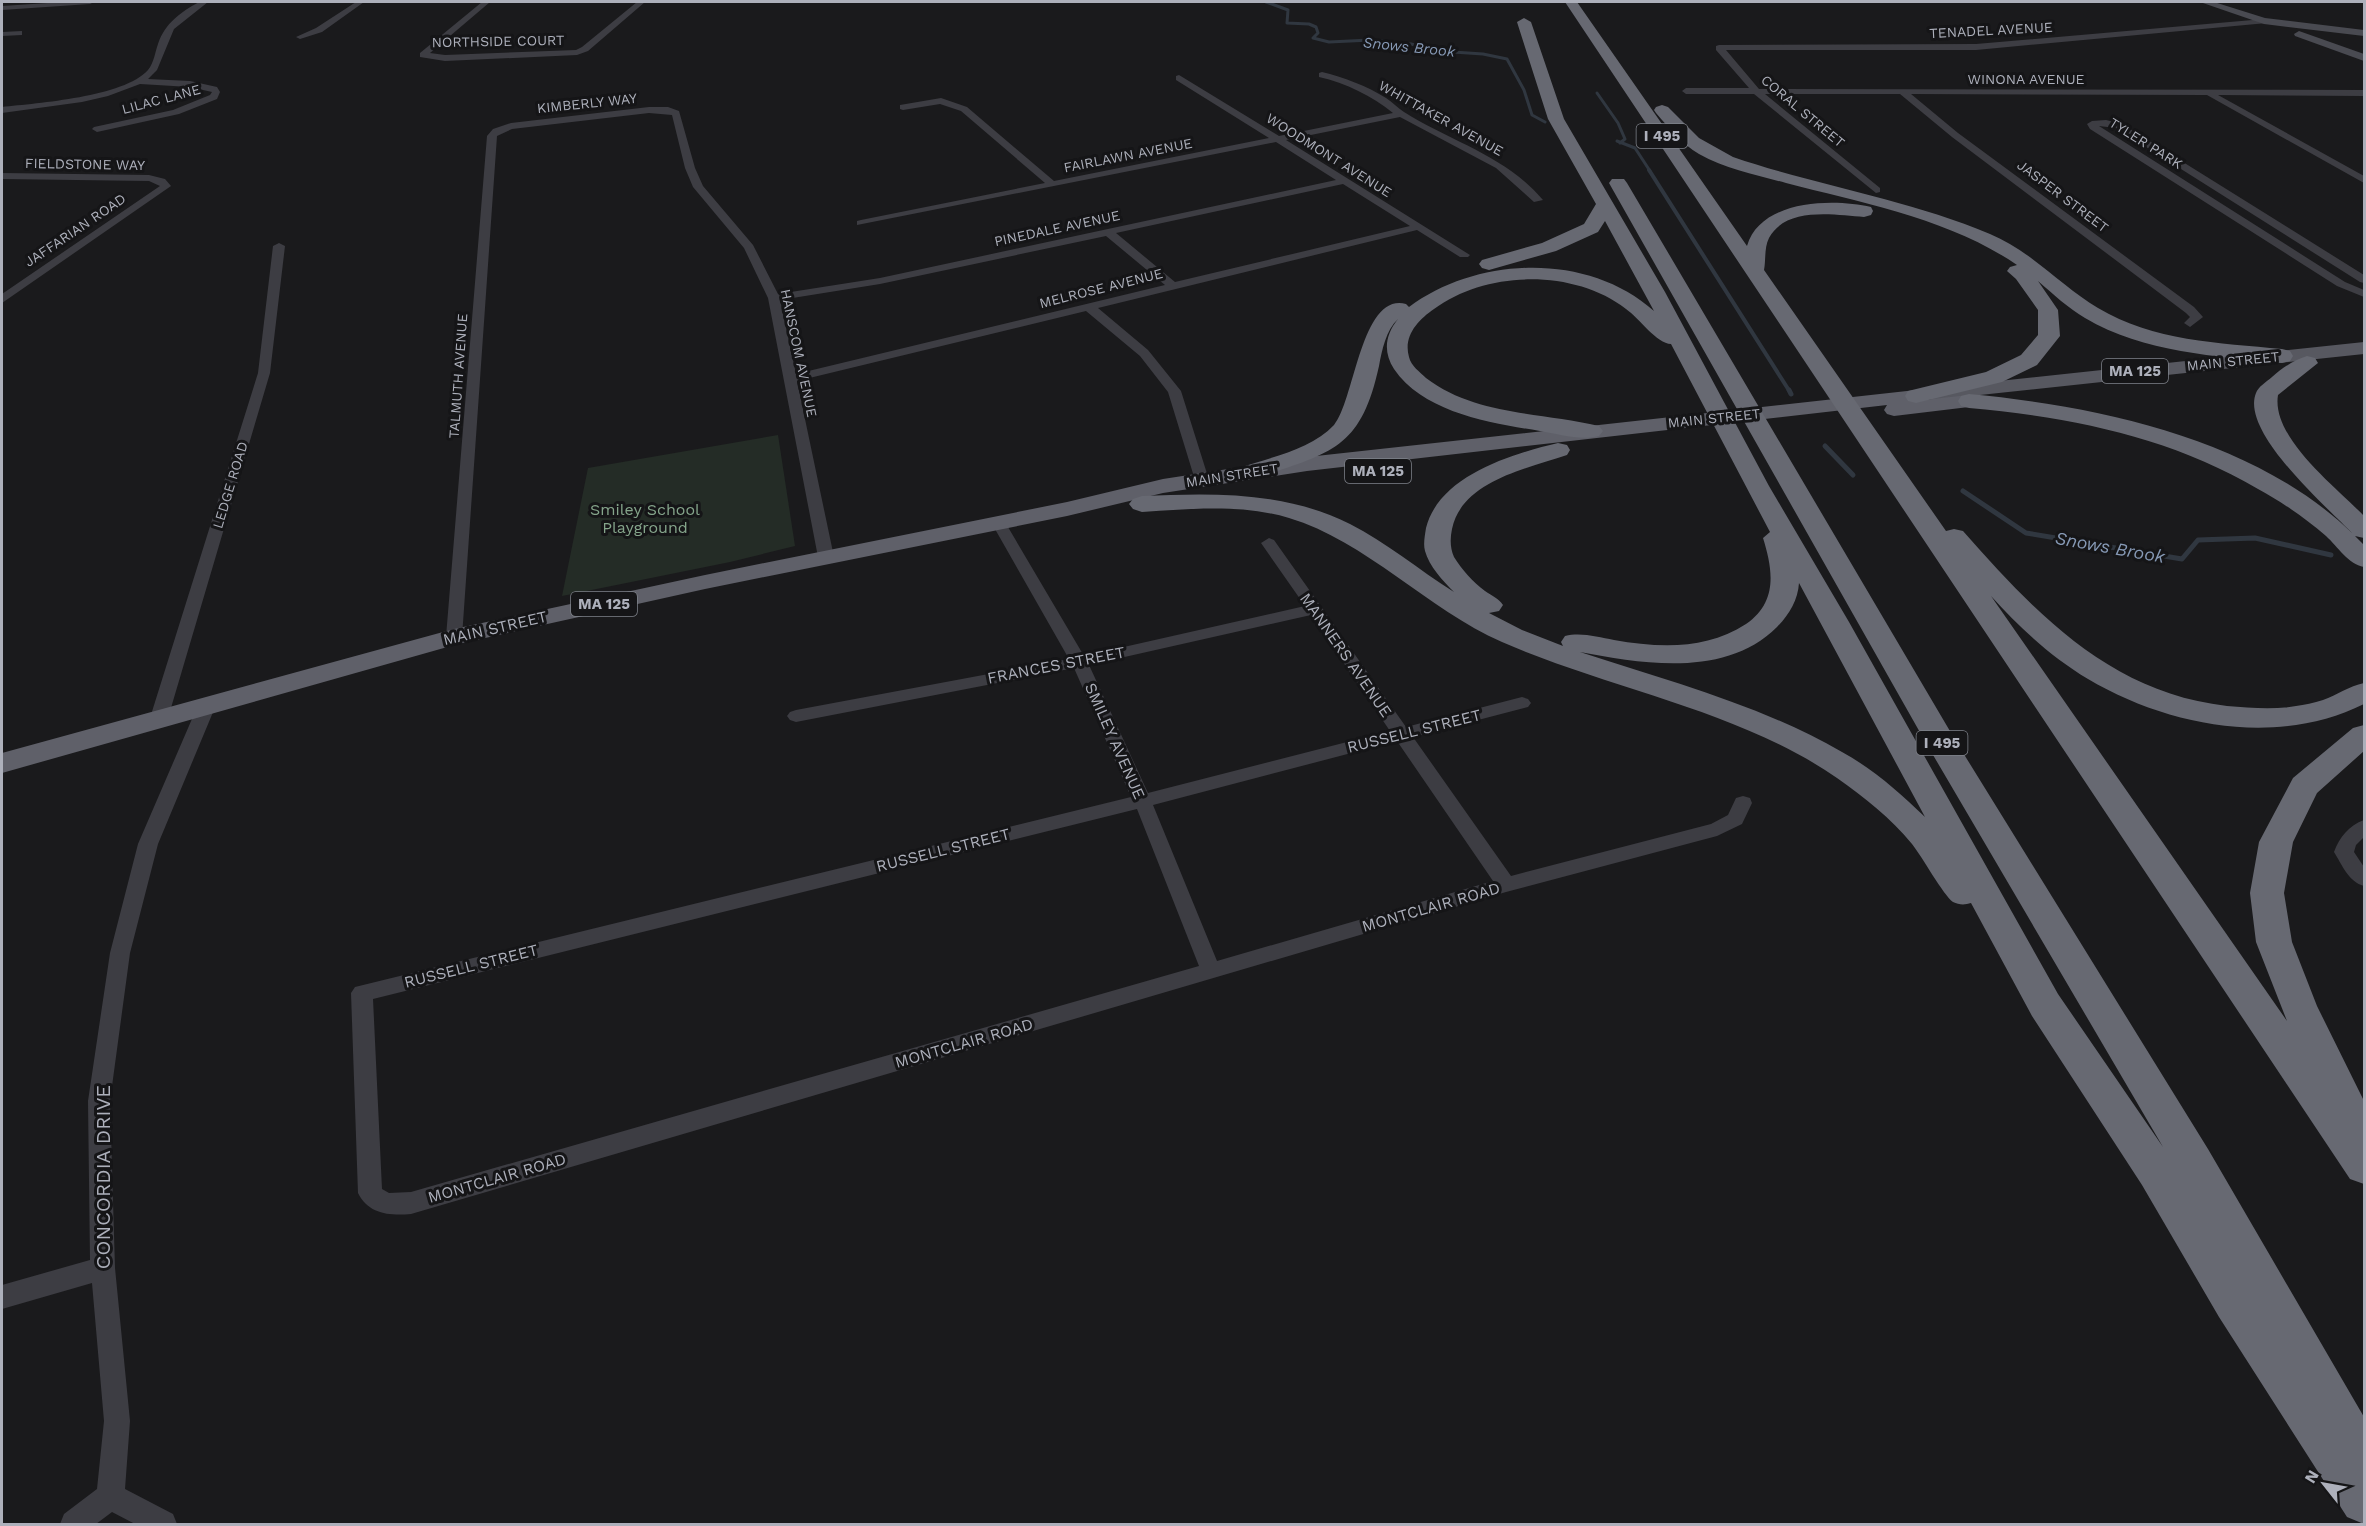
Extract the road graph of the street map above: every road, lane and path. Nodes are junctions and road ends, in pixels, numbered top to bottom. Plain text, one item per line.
1 (90, 2) edge
2 (204, 2) edge
3 (360, 2) edge
4 (486, 2) edge
5 (641, 2) edge
6 (1571, 2) edge
7 (2205, 2) edge
8 (2, 8) edge
9 (2264, 21) junction
10 (2316, 27) junction
11 (2294, 32) junction
12 (19, 33) dead end
13 (2364, 33) edge
14 (2, 34) edge
15 (300, 37) dead end
16 (1597, 40) junction
17 (1719, 48) joint
18 (2364, 58) edge
19 (1322, 75) dead end
20 (1179, 78) dead end
21 (136, 81) junction
22 (1686, 91) dead end
23 (1757, 92) junction
24 (1903, 92) junction
25 (2364, 93) edge
26 (2209, 94) junction
27 (903, 107) dead end
28 (2, 110) edge
29 (671, 111) joint
30 (1401, 114) junction
31 (506, 127) joint
32 (97, 129) dead end
33 (1278, 139) junction
34 (2, 176) edge
35 (2364, 180) edge
36 (1345, 181) junction
37 (1052, 184) junction
38 (166, 186) joint
39 (1876, 190) dead end
40 (1538, 200) dead end
41 (1605, 204) junction
42 (861, 223) dead end
43 (1418, 227) junction
44 (1108, 232) junction
45 (279, 246) dead end
46 (1464, 255) dead end
47 (1755, 269) junction
48 (2364, 280) edge
49 (1173, 286) junction
50 (2364, 294) edge
51 (2, 298) edge
52 (774, 298) junction
53 (1089, 307) junction
54 (2190, 323) dead end
55 (2364, 348) edge
56 (2364, 355) edge
57 (2282, 356) junction
58 (2307, 363) junction
59 (1692, 364) junction
60 (790, 379) junction
61 (1920, 401) junction
62 (1969, 401) junction
63 (1685, 428) junction
64 (1591, 431) junction
65 (1558, 450) junction
66 (1886, 460) junction
67 (1251, 472) junction
68 (1202, 480) junction
69 (1757, 486) junction
70 (1142, 504) junction
71 (1068, 509) junction
72 (998, 522) junction
73 (2364, 530) edge
74 (1269, 543) dead end
75 (826, 557) junction
76 (2364, 560) edge
77 (1315, 609) junction
78 (454, 637) junction
79 (1079, 662) junction
80 (2364, 692) edge
81 (1522, 703) dead end
82 (207, 705) junction
83 (796, 716) dead end
84 (159, 718) junction
85 (1401, 734) junction
86 (2364, 735) edge
87 (2, 763) edge
88 (1142, 801) junction
89 (1743, 803) dead end
90 (2364, 827) edge
91 (2364, 879) edge
92 (1506, 885) junction
93 (1212, 971) junction
94 (363, 993) joint
95 (2045, 1005) junction
96 (2364, 1142) edge
97 (2364, 1166) edge
98 (103, 1268) junction
99 (2, 1297) edge
100 (2364, 1462) edge
101 (110, 1496) junction
102 (2364, 1500) edge
103 (74, 1524) edge
104 (163, 1524) edge

1 - 8 street
2 - 21 street
3 - 15 street
4 - 5 street, NORTHSIDE COURT
6 - 16 highway, I 495
7 - 9 main road
9 - 10 main road
9 - 11 main road
9 - 17 street, TENADEL AVENUE
10 - 11 main road
10 - 13 main road
11 - 18 main road
12 - 14 street
16 - 47 highway, I 495
16 - 57 highway
17 - 23 street, CORAL STREET
19 - 30 street, WHITTAKER AVENUE
20 - 33 street, WOODMONT AVENUE
21 - 28 street
21 - 32 street, LILAC LANE
22 - 23 street, WINONA AVENUE
23 - 24 street, WINONA AVENUE
23 - 39 street, CORAL STREET
24 - 26 street, WINONA AVENUE
24 - 54 street, JASPER STREET
25 - 26 street, WINONA AVENUE
26 - 35 street
27 - 37 street
29 - 31 street, KIMBERLY WAY
29 - 52 street, HANSCOM AVENUE
30 - 33 street, FAIRLAWN AVENUE
30 - 40 street, WHITTAKER AVENUE
31 - 78 street, TALMUTH AVENUE
33 - 36 street, WOODMONT AVENUE
33 - 37 street, FAIRLAWN AVENUE
34 - 38 street, FIELDSTONE WAY
36 - 43 street, WOODMONT AVENUE
36 - 44 street, PINEDALE AVENUE
37 - 42 street, FAIRLAWN AVENUE
38 - 51 street, JAFFARIAN ROAD
41 - 59 highway
41 - 67 highway
41 - 100 highway, I 495
43 - 46 street, WOODMONT AVENUE
43 - 49 street, MELROSE AVENUE
44 - 49 street
44 - 52 street, PINEDALE AVENUE
45 - 84 street, LEDGE ROAD
47 - 61 highway
47 - 66 highway, I 495
48 - 50 street, TYLER PARK
49 - 53 street, MELROSE AVENUE
52 - 60 street, HANSCOM AVENUE
53 - 60 street, MELROSE AVENUE
53 - 68 street
55 - 57 main road, MAIN STREET / MA 125
56 - 58 main road, MAIN STREET / MA 125
57 - 61 main road, MAIN STREET / MA 125
58 - 62 main road, MAIN STREET / MA 125
58 - 73 highway
59 - 64 highway
59 - 69 highway
60 - 75 street, HANSCOM AVENUE
61 - 62 highway, MAIN STREET / MA 125
61 - 63 highway, MAIN STREET / MA 125
62 - 76 highway
63 - 64 highway, MAIN STREET / MA 125
63 - 65 highway, MAIN STREET / MA 125
64 - 67 highway, MAIN STREET / MA 125
65 - 69 highway
65 - 70 highway, MAIN STREET / MA 125
66 - 80 highway
66 - 97 highway, I 495
67 - 68 highway, MAIN STREET / MA 125
68 - 71 highway, MAIN STREET / MA 125
69 - 95 highway
70 - 71 highway, MAIN STREET / MA 125
70 - 95 highway
71 - 72 highway, MAIN STREET / MA 125
72 - 75 highway, MAIN STREET / MA 125
72 - 79 street, SMILEY AVENUE
74 - 77 street, MANNERS AVENUE
75 - 78 highway, MAIN STREET / MA 125
77 - 79 street, FRANCES STREET
77 - 85 street, MANNERS AVENUE
78 - 82 highway, MAIN STREET / MA 125
79 - 83 street, FRANCES STREET
79 - 88 street, SMILEY AVENUE
81 - 85 street, RUSSELL STREET
82 - 84 highway, MAIN STREET / MA 125
82 - 98 street, CONCORDIA DRIVE
84 - 87 highway, MAIN STREET / MA 125
85 - 88 street, RUSSELL STREET
85 - 92 street, MANNERS AVENUE
86 - 96 highway
88 - 93 street, SMILEY AVENUE
88 - 94 street, RUSSELL STREET
89 - 92 street, MONTCLAIR ROAD
90 - 91 street
92 - 93 street, MONTCLAIR ROAD
93 - 94 street, MONTCLAIR ROAD
95 - 102 highway
98 - 99 street
98 - 101 street, CONCORDIA DRIVE
101 - 103 street
101 - 104 street

